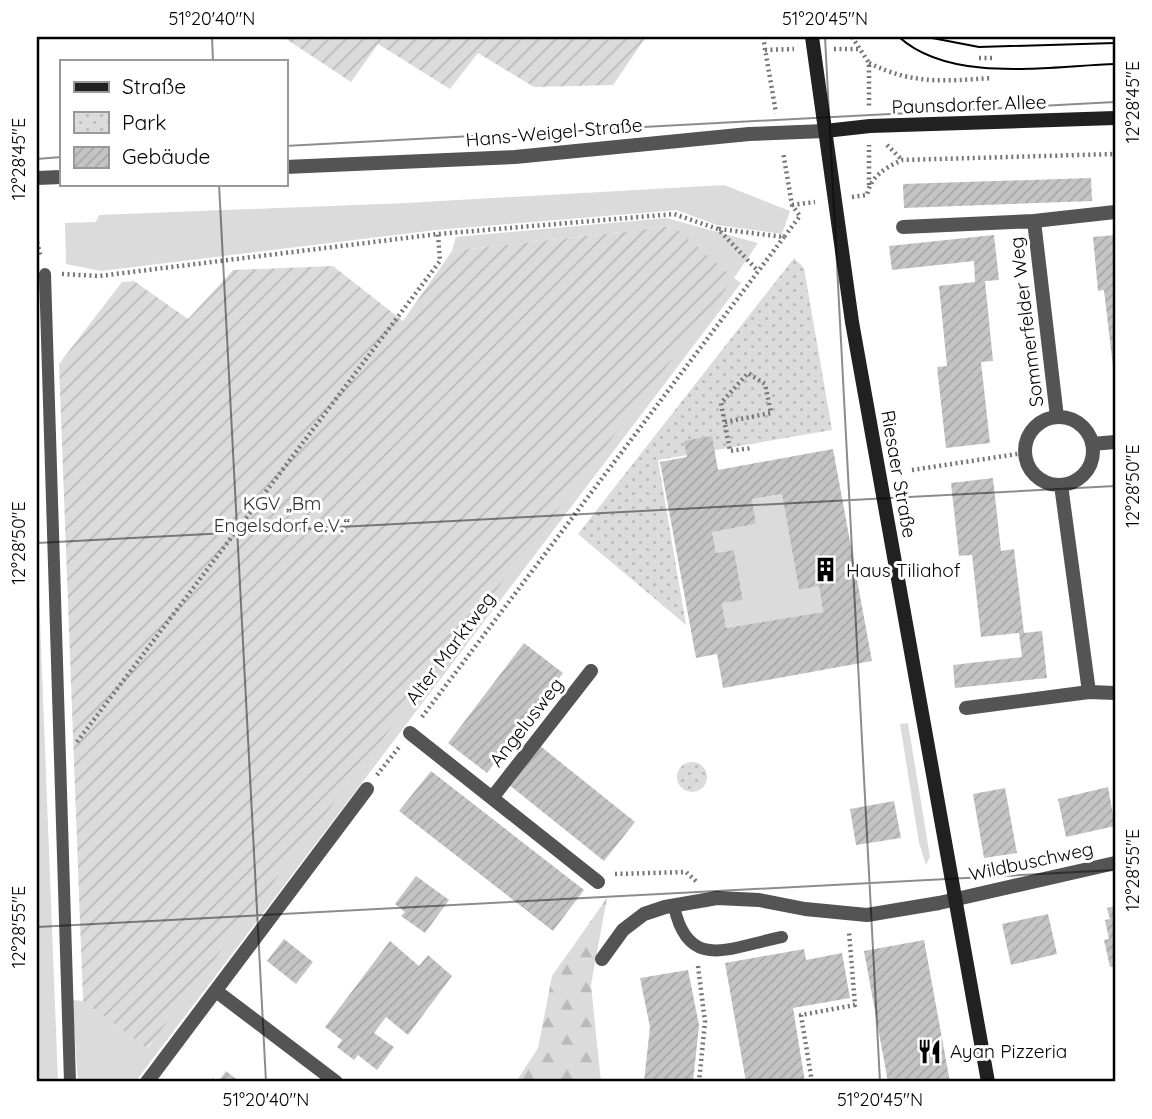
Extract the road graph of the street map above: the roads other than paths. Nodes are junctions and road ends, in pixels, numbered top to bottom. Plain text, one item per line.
1 (812, 37) edge
2 (1115, 118) edge
3 (825, 131) junction
4 (287, 167) edge
5 (60, 177) edge
6 (37, 178) edge
7 (1115, 212) edge
8 (1034, 222) junction
9 (903, 227) dead end
10 (45, 274) road end
11 (1056, 417) junction
12 (1115, 442) edge
13 (1092, 444) junction
14 (1061, 485) junction
15 (591, 670) dead end
16 (1089, 692) junction
17 (1115, 693) edge
18 (966, 708) dead end
19 (410, 733) road end
20 (367, 789) road end
21 (492, 798) junction
22 (1115, 863) edge
23 (598, 882) road end
24 (956, 898) junction
25 (674, 906) junction
26 (782, 937) dead end
27 (602, 959) dead end
28 (216, 991) junction
29 (69, 1082) edge
30 (147, 1082) edge
31 (336, 1082) edge
32 (988, 1082) edge

1 - 3 main road, Riesaer Straße
2 - 3 main road, Paunsdorfer Allee
3 - 4 street, Hans-Weigel-Straße
3 - 24 main road, Riesaer Straße
5 - 6 street
7 - 8 street, Sommerfelder Weg
8 - 9 street, Sommerfelder Weg
8 - 11 street, Sommerfelder Weg
10 - 29 lane
11 - 13 street, Sommerfelder Weg
11 - 14 street, Sommerfelder Weg
12 - 13 street
13 - 14 street
14 - 16 street
15 - 21 street, Angelusweg
16 - 17 street
16 - 18 street
19 - 21 street, Angelusweg
20 - 28 street
21 - 23 street, Angelusweg
22 - 24 street, Wildbuschweg
24 - 25 street, Wildbuschweg
24 - 32 main road, Riesaer Straße
25 - 26 lane
25 - 27 street, Wildbuschweg
28 - 30 street
28 - 31 street

